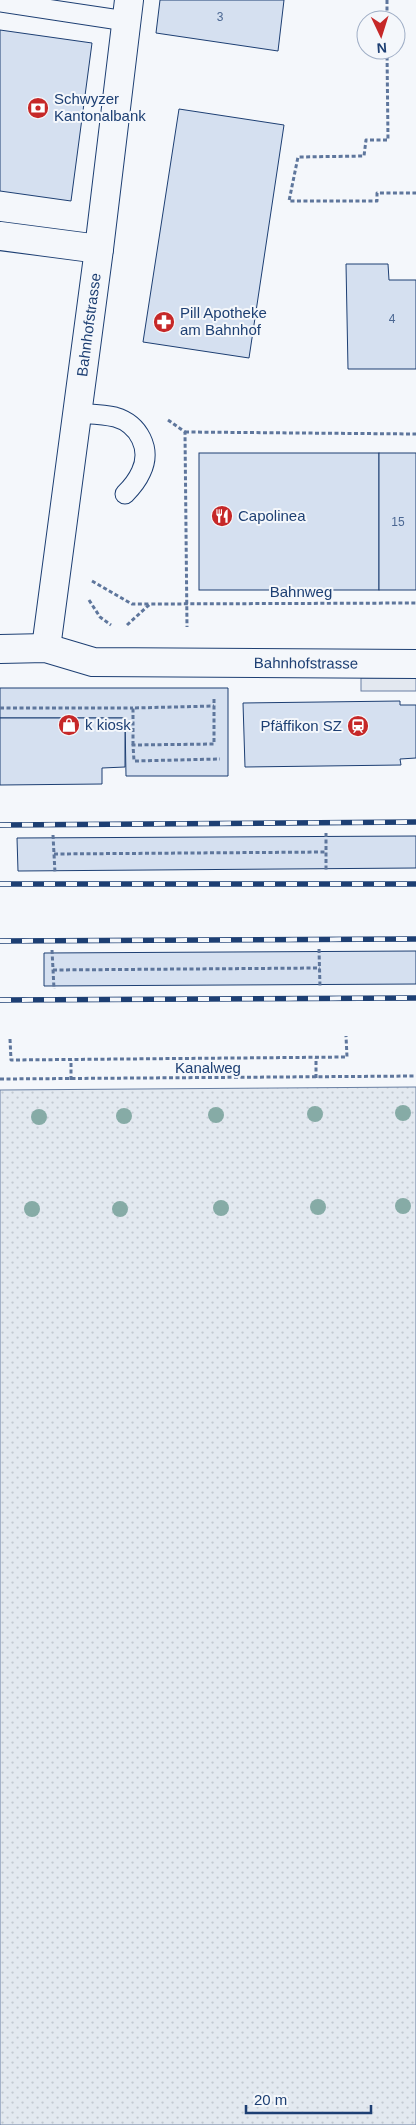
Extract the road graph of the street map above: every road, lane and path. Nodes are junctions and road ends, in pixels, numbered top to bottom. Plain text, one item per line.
1 (0, 2) edge
2 (128, 10) edge
3 (387, 60) edge
4 (416, 193) edge
5 (0, 236) edge
6 (99, 249) junction
7 (76, 413) junction
8 (185, 432) dead end
9 (416, 434) edge
10 (125, 494) dead end
11 (84, 576) dead end
12 (416, 603) edge
13 (150, 604) dead end
14 (187, 631) dead end
15 (46, 648) junction
16 (0, 649) edge
17 (416, 664) edge
18 (221, 697) dead end
19 (214, 706) junction
20 (0, 708) edge
21 (133, 708) junction
22 (133, 745) junction
23 (220, 759) dead end
24 (326, 834) dead end
25 (53, 835) dead end
26 (326, 852) junction
27 (54, 854) junction
28 (326, 871) dead end
29 (54, 873) dead end
30 (320, 949) dead end
31 (52, 950) dead end
32 (320, 968) junction
33 (53, 970) junction
34 (320, 987) dead end
35 (54, 989) dead end
36 (346, 1036) dead end
37 (10, 1039) dead end
38 (316, 1058) junction
39 (71, 1060) junction
40 (416, 1076) edge
41 (316, 1078) junction
42 (0, 1079) edge
43 (71, 1080) junction

1 - 2 lane
2 - 6 street, Bahnhofstrasse
3 - 4 path
5 - 6 street
6 - 7 street, Bahnhofstrasse
7 - 10 lane
7 - 15 street, Bahnhofstrasse
8 - 9 path
11 - 13 path
12 - 14 path, Bahnweg
15 - 16 street, Bahnhofstrasse
15 - 17 street, Bahnhofstrasse
18 - 19 path
19 - 21 path
19 - 22 path
20 - 21 path
21 - 22 path
22 - 23 path
24 - 26 path
25 - 27 path
26 - 27 path
26 - 28 path
27 - 29 path
30 - 32 path
31 - 33 path
32 - 33 path
32 - 34 path
33 - 35 path
36 - 38 path
37 - 39 path
38 - 39 path
38 - 41 path
39 - 43 path
40 - 41 path, Kanalweg
41 - 43 path, Kanalweg
42 - 43 path, Kanalweg

